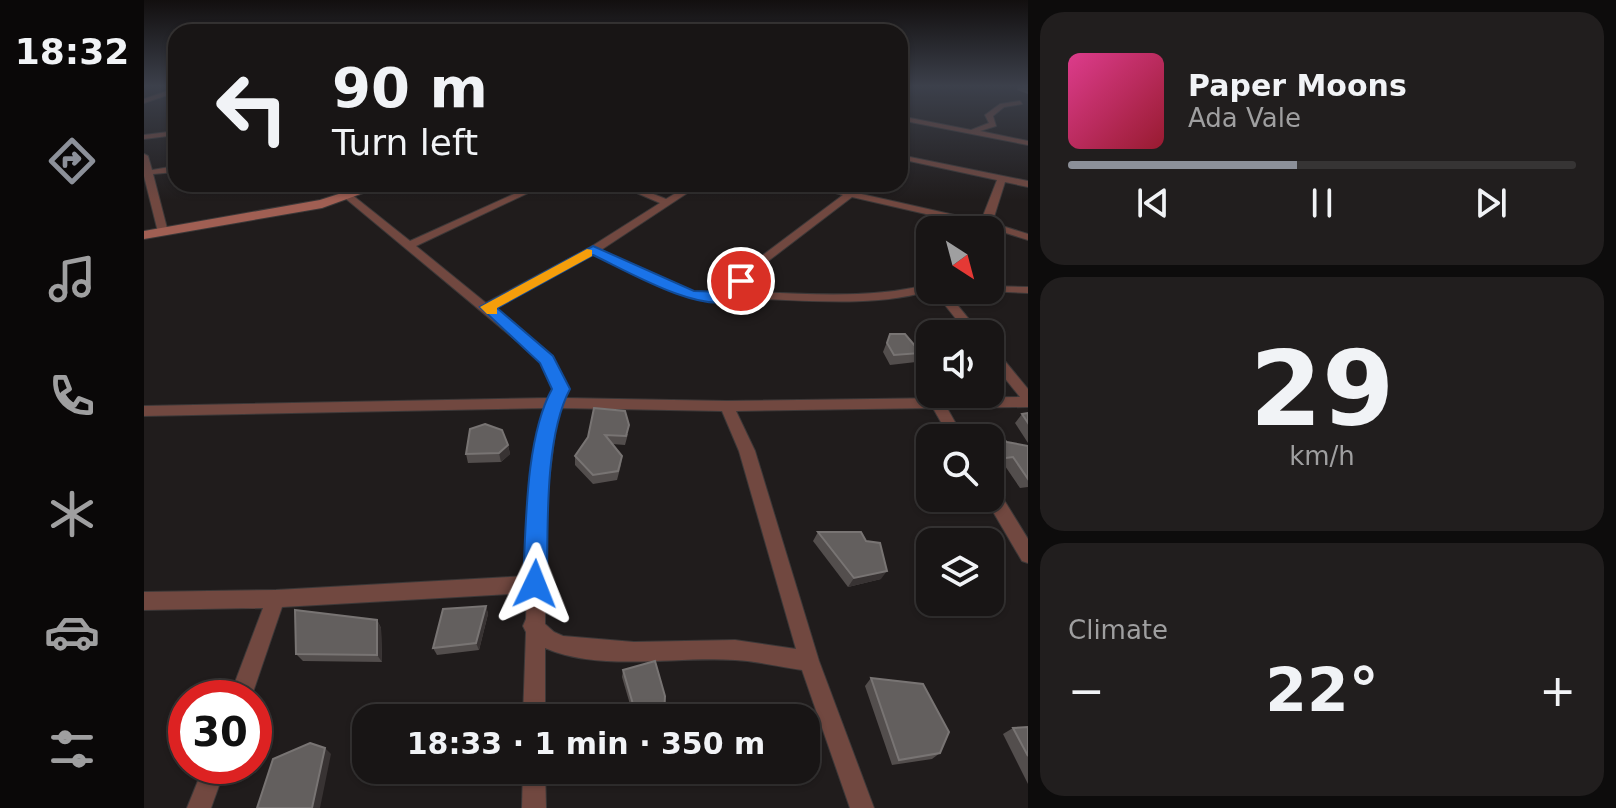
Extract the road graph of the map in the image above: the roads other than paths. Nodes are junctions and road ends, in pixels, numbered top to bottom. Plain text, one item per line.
1 (929, 124) edge
2 (993, 124) edge
3 (971, 132) junction
4 (168, 134) edge
5 (144, 137) edge
6 (1028, 143) edge
7 (144, 156) edge
8 (908, 159) edge
9 (168, 170) edge
10 (146, 173) edge
11 (1002, 179) junction
12 (1028, 184) edge
13 (359, 192) edge
14 (526, 192) edge
15 (640, 192) edge
16 (683, 192) edge
17 (837, 192) edge
18 (849, 195) junction
19 (348, 196) junction
20 (665, 202) junction
21 (947, 216) edge
22 (987, 216) edge
23 (1004, 230) edge
24 (163, 232) junction
25 (144, 235) edge
26 (1028, 237) edge
27 (408, 246) junction
28 (593, 250) junction
29 (1004, 289) edge
30 (1028, 290) edge
31 (916, 292) edge
32 (731, 295) junction
33 (951, 304) edge
34 (487, 307) junction
35 (964, 320) edge
36 (1004, 370) edge
37 (1028, 400) edge
38 (1004, 401) edge
39 (554, 403) junction
40 (916, 403) edge
41 (727, 406) junction
42 (144, 411) edge
43 (1002, 512) edge
44 (1028, 555) edge
45 (535, 584) junction
46 (276, 599) junction
47 (144, 601) edge
48 (533, 626) junction
49 (809, 661) junction
50 (247, 680) edge
51 (534, 704) edge
52 (208, 784) edge
53 (534, 784) edge
54 (199, 808) edge
55 (534, 808) edge
56 (862, 808) edge

1 - 3 street
2 - 3 street
3 - 6 street
4 - 5 street
7 - 10 street
8 - 11 street
9 - 10 street
10 - 24 street
11 - 12 street
11 - 22 street
13 - 19 street
14 - 27 street
15 - 20 street
16 - 20 street
17 - 18 street
18 - 21 street
18 - 32 street
19 - 24 street
19 - 27 street
20 - 28 street
23 - 26 street
24 - 25 street
27 - 34 street
28 - 32 street
28 - 34 street
29 - 30 street
31 - 32 street
33 - 35 street
34 - 39 street
36 - 37 street
37 - 38 street
39 - 41 street
39 - 42 street
39 - 45 street
40 - 41 street
41 - 49 street
43 - 44 street
45 - 46 street
45 - 48 street
46 - 47 street
46 - 50 street
48 - 49 street
48 - 51 street
49 - 56 street
52 - 54 street
53 - 55 street

